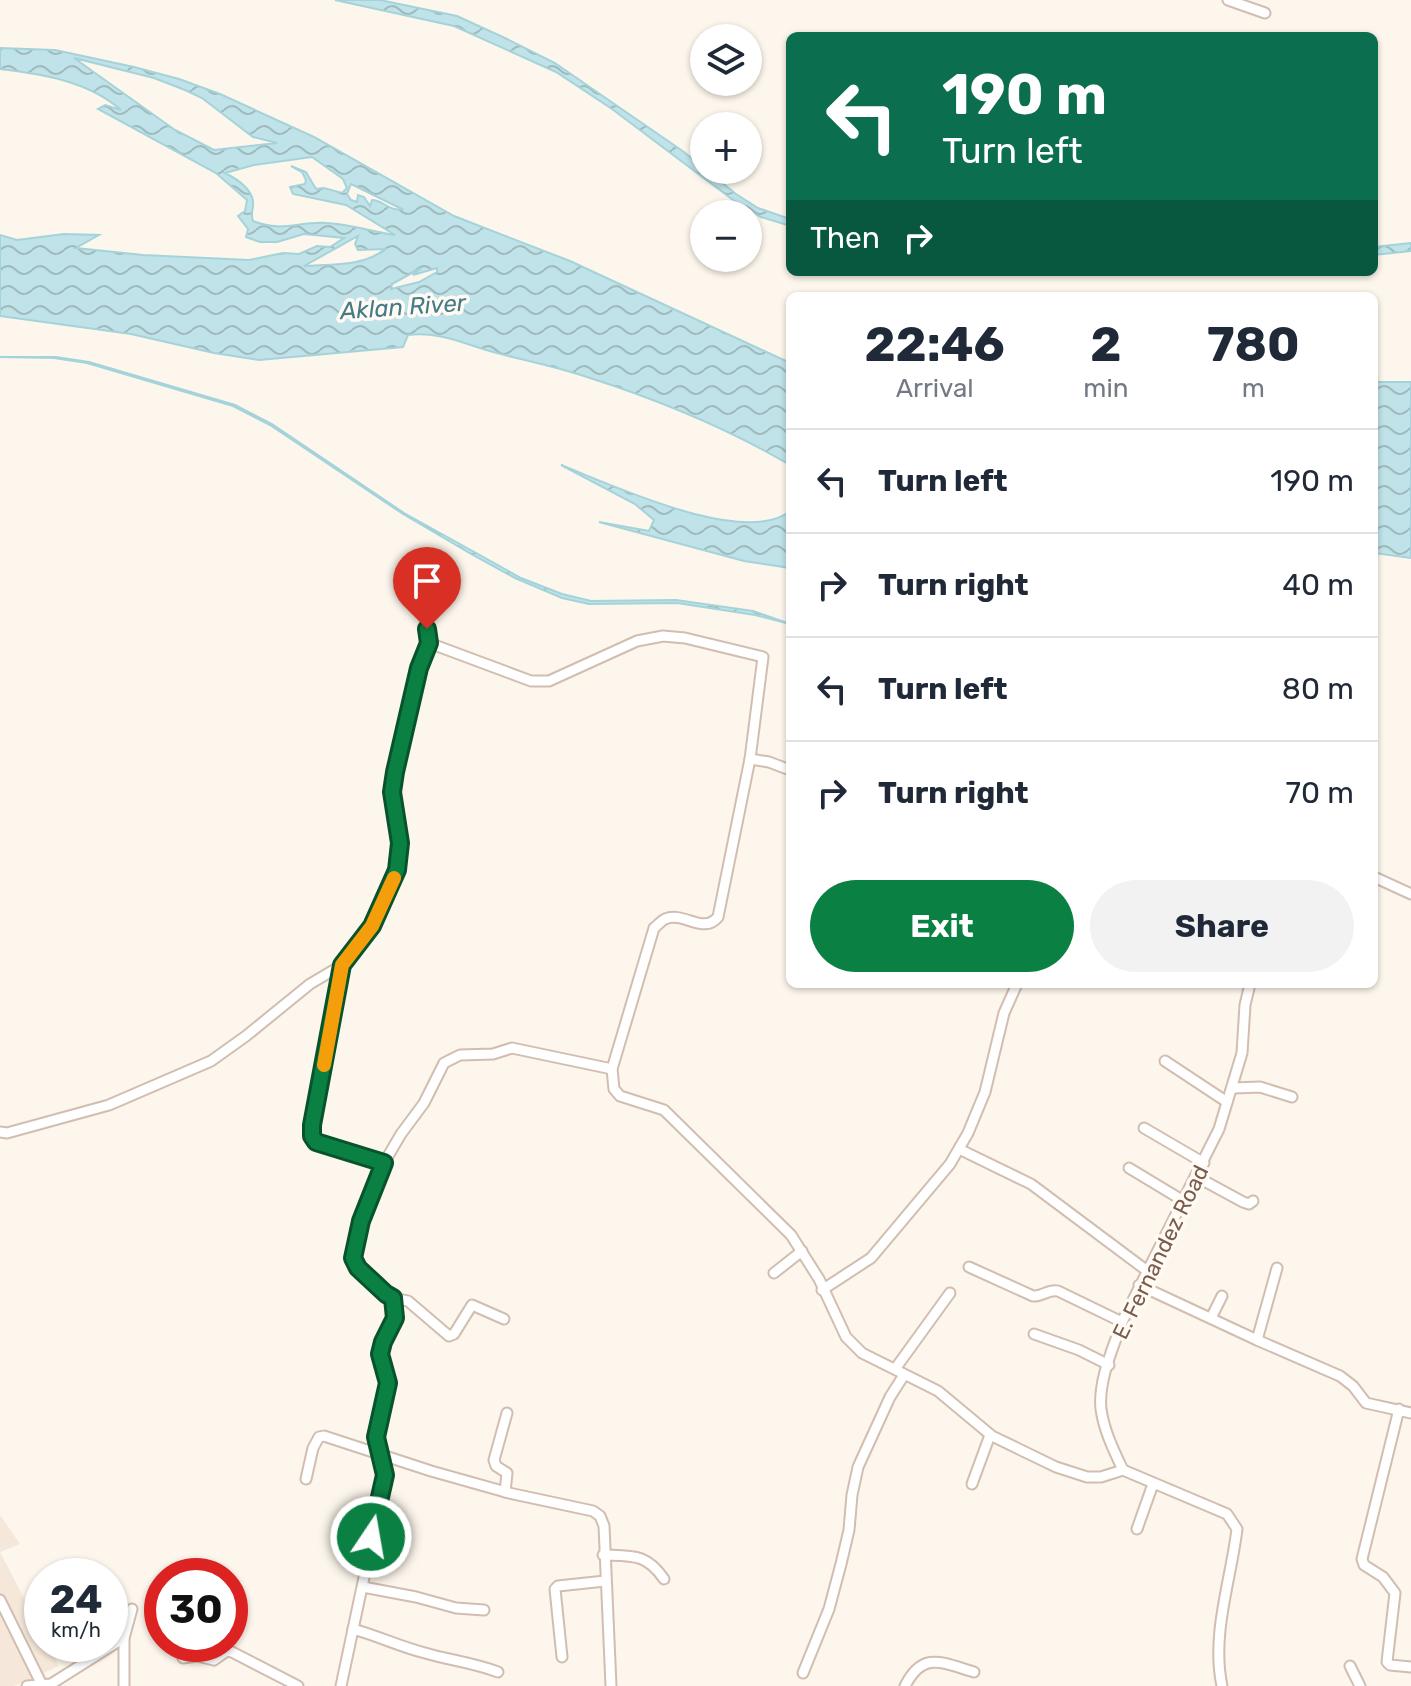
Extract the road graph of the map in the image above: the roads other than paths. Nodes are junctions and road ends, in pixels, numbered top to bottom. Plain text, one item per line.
1 (1228, 0) edge
2 (1265, 13) dead end
3 (427, 629) dead end
4 (429, 643) junction
5 (750, 759) junction
6 (786, 768) edge
7 (1378, 879) edge
8 (1411, 894) edge
9 (342, 965) junction
10 (1015, 988) edge
11 (1249, 988) edge
12 (1165, 1061) dead end
13 (612, 1069) junction
14 (1234, 1088) junction
15 (1292, 1097) dead end
16 (1227, 1102) junction
17 (1144, 1128) dead end
18 (0, 1132) edge
19 (959, 1149) junction
20 (384, 1163) junction
21 (1204, 1163) junction
22 (1129, 1168) dead end
23 (1197, 1177) junction
24 (1182, 1200) junction
25 (1253, 1201) dead end
26 (802, 1251) junction
27 (969, 1267) dead end
28 (1277, 1268) dead end
29 (1146, 1270) junction
30 (774, 1273) dead end
31 (1139, 1285) junction
32 (822, 1290) junction
33 (950, 1293) dead end
34 (1222, 1296) dead end
35 (393, 1298) junction
36 (1211, 1318) junction
37 (504, 1319) dead end
38 (1122, 1322) junction
39 (1034, 1334) dead end
40 (1257, 1340) junction
41 (1109, 1365) junction
42 (900, 1372) junction
43 (1399, 1409) junction
44 (507, 1413) dead end
45 (1411, 1413) edge
46 (990, 1435) junction
47 (378, 1453) junction
48 (1123, 1470) junction
49 (306, 1479) dead end
50 (972, 1484) dead end
51 (1153, 1484) junction
52 (505, 1492) junction
53 (1137, 1529) dead end
54 (603, 1555) junction
55 (664, 1579) dead end
56 (605, 1581) junction
57 (363, 1587) junction
58 (0, 1600) edge
59 (132, 1609) dead end
60 (484, 1610) dead end
61 (128, 1624) edge
62 (353, 1629) junction
63 (562, 1657) dead end
64 (248, 1660) edge
65 (85, 1662) edge
66 (124, 1662) edge
67 (1350, 1666) dead end
68 (1411, 1667) edge
69 (498, 1672) dead end
70 (974, 1672) dead end
71 (803, 1673) dead end
72 (50, 1684) edge
73 (27, 1686) edge
74 (124, 1686) edge
75 (298, 1686) edge
76 (341, 1686) edge
77 (611, 1686) edge
78 (905, 1686) edge
79 (1222, 1686) edge
80 (1360, 1686) edge

1 - 2 street
3 - 4 street
4 - 5 street
4 - 9 street
5 - 6 street
5 - 13 street
7 - 8 street
9 - 18 street
9 - 20 street
10 - 19 street
11 - 14 street, E. Fernandez Road
12 - 16 street
13 - 20 street
13 - 26 street
14 - 15 street
14 - 16 street, E. Fernandez Road
16 - 21 street, E. Fernandez Road
17 - 21 street
19 - 29 street
19 - 32 street
20 - 35 street
21 - 23 street, E. Fernandez Road
22 - 24 street
23 - 24 street, E. Fernandez Road
23 - 25 street
24 - 29 street, E. Fernandez Road
26 - 30 street
26 - 32 street
27 - 38 street
28 - 40 street
29 - 31 street, E. Fernandez Road
31 - 36 street
31 - 38 street, E. Fernandez Road
32 - 42 street
33 - 42 street
34 - 36 street
35 - 37 street
35 - 47 street
36 - 40 street
38 - 41 street, E. Fernandez Road
39 - 41 street
40 - 43 street
41 - 48 street, E. Fernandez Road
42 - 46 street
42 - 71 street
43 - 45 street
43 - 68 street
44 - 52 street
46 - 48 street
46 - 50 street
47 - 49 street
47 - 52 street
47 - 57 street
48 - 51 street
51 - 53 street
51 - 79 street
52 - 54 street
54 - 55 street
54 - 56 street
56 - 63 street
56 - 77 street
57 - 60 street
57 - 62 street
58 - 72 street
59 - 61 street
62 - 69 street
62 - 76 street
64 - 75 street
65 - 72 street
66 - 74 street
67 - 80 street
70 - 78 street
72 - 73 street

